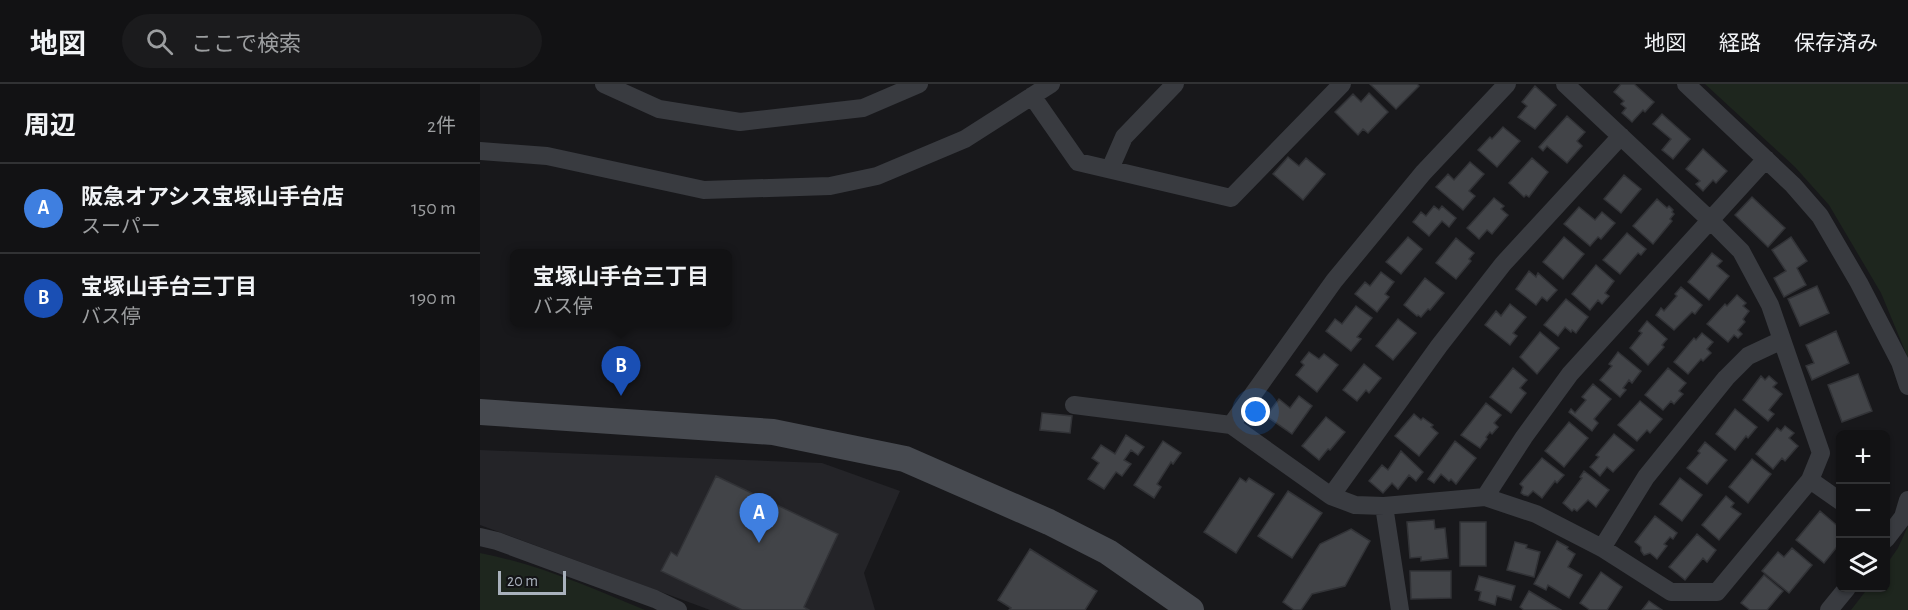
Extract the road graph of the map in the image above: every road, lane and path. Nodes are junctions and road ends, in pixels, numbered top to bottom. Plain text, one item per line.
1 (604, 84) edge
2 (919, 84) edge
3 (1051, 84) edge
4 (1175, 84) edge
5 (1342, 84) edge
6 (1507, 84) edge
7 (1565, 84) edge
8 (1686, 84) edge
9 (1032, 96) junction
10 (1621, 136) junction
11 (480, 152) edge
12 (1766, 159) junction
13 (1110, 169) junction
14 (1710, 220) junction
15 (1782, 340) junction
16 (1908, 386) edge
17 (1074, 405) dead end
18 (480, 412) edge
19 (1231, 424) junction
20 (1810, 480) junction
21 (1332, 496) junction
22 (1485, 497) junction
23 (1836, 498) edge
24 (1908, 500) edge
25 (1384, 506) junction
26 (1890, 532) edge
27 (480, 537) edge
28 (1602, 548) junction
29 (1844, 592) edge
30 (678, 610) edge
31 (1191, 610) edge
32 (1400, 610) edge
33 (1830, 610) edge

1 - 2 street
3 - 9 street
4 - 13 street
5 - 13 street
6 - 19 street
7 - 10 street
8 - 12 street
9 - 11 street
9 - 13 street
10 - 14 street
10 - 21 street
12 - 14 street
12 - 16 street
14 - 15 street
14 - 22 street
15 - 20 street
15 - 28 street
17 - 19 street
18 - 31 street
19 - 21 street
20 - 23 street
20 - 28 street
21 - 25 street
22 - 25 street
22 - 28 street
24 - 26 street
25 - 32 street
27 - 30 street
29 - 33 street

